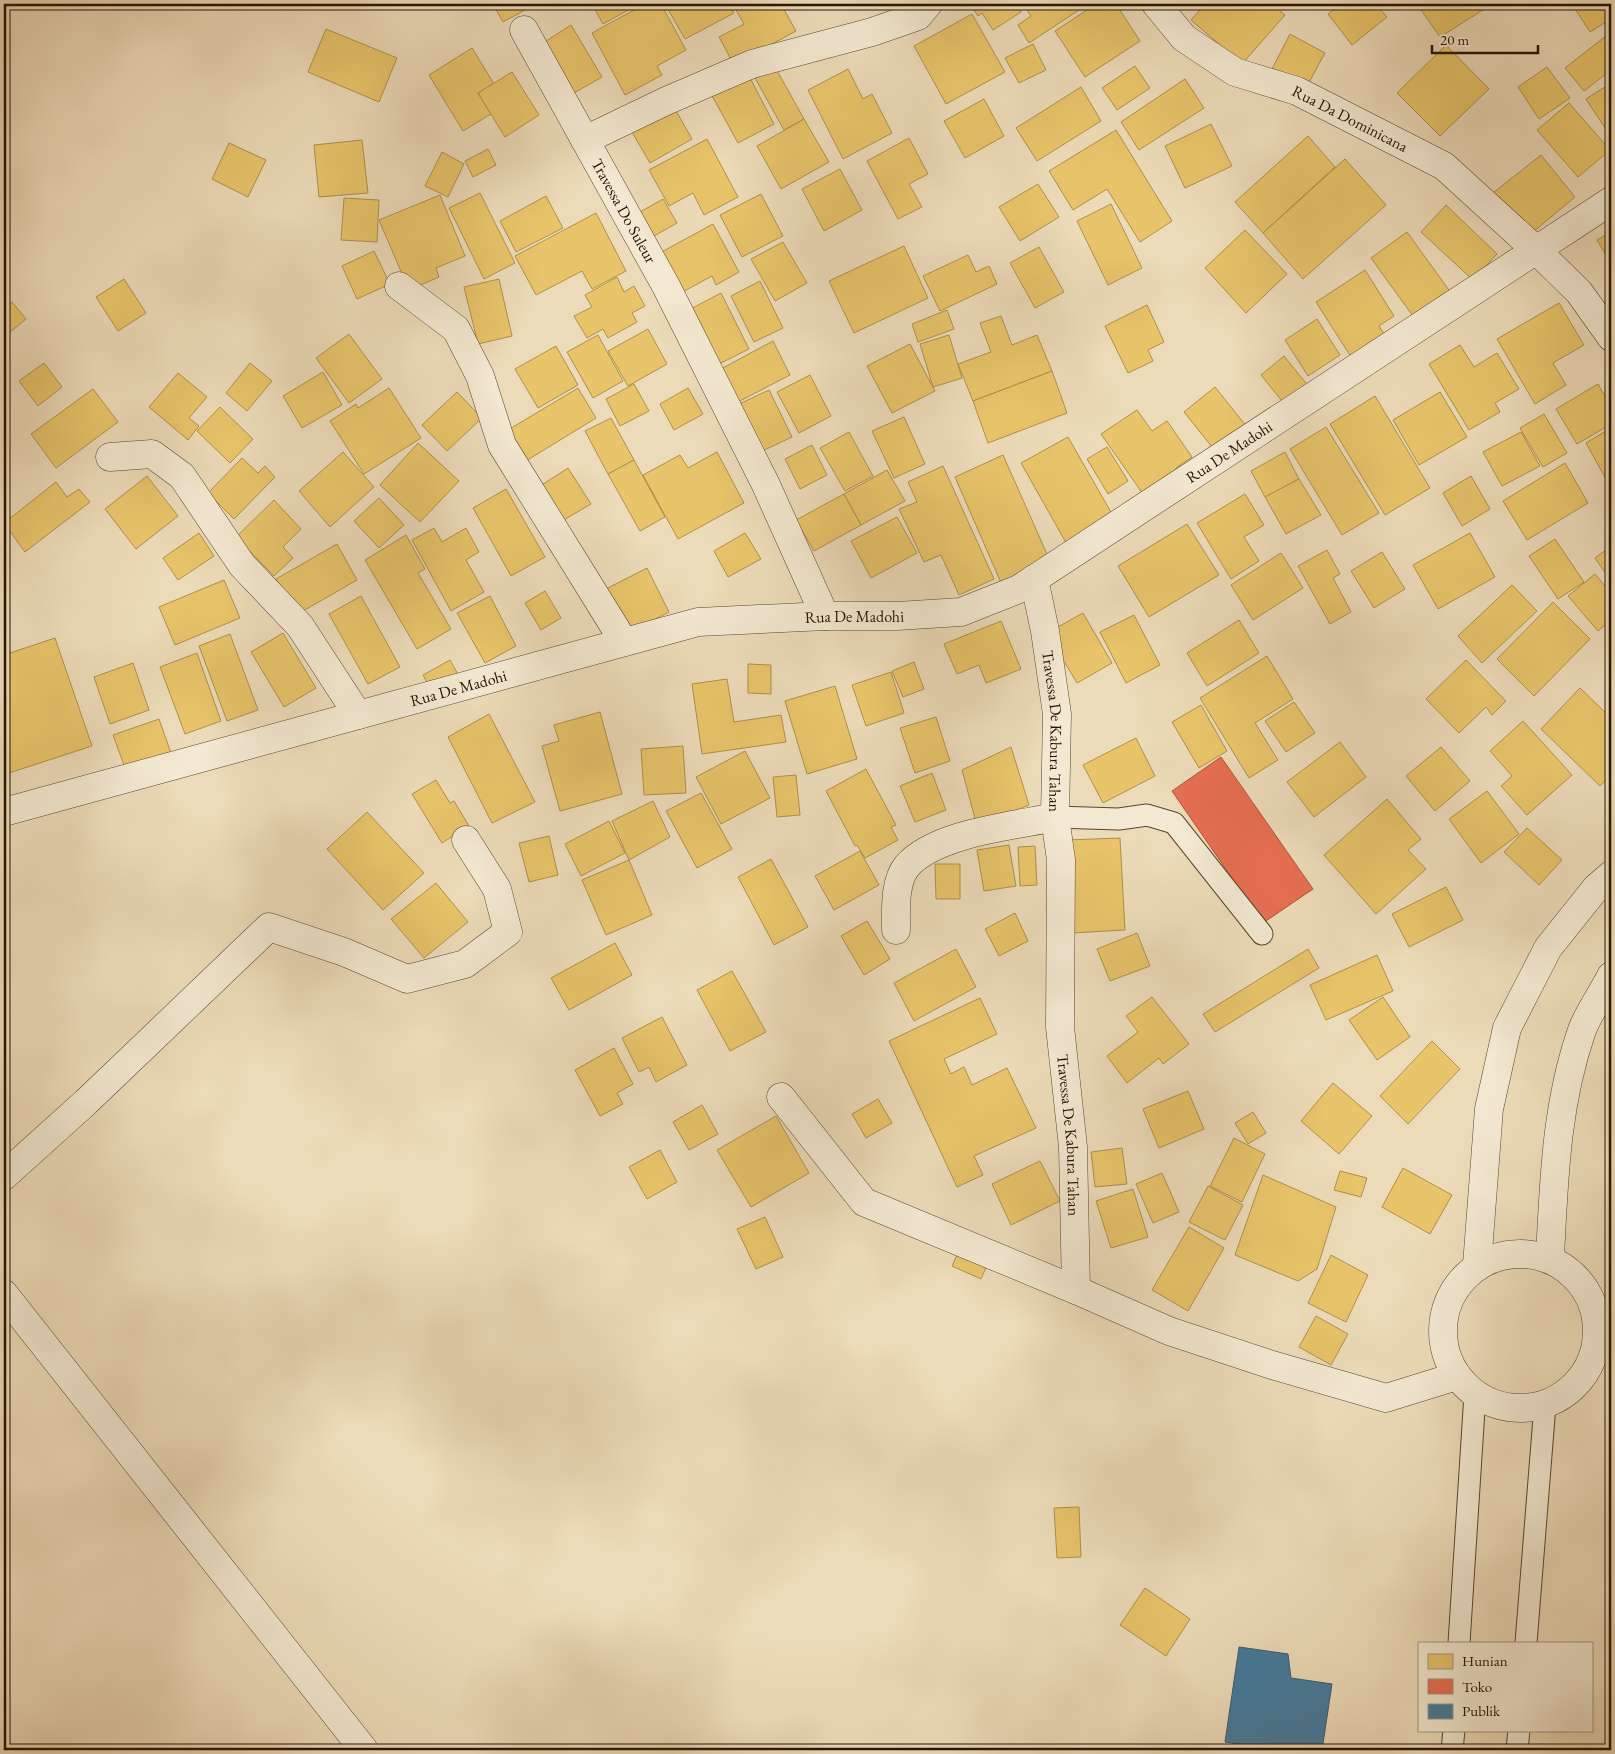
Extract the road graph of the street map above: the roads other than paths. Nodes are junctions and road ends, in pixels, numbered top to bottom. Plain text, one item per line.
1 (928, 4) edge
2 (1156, 4) edge
3 (524, 30) dead end
4 (585, 140) junction
5 (1611, 201) edge
6 (1536, 250) junction
7 (399, 286) dead end
8 (1611, 337) edge
9 (110, 457) dead end
10 (1034, 579) junction
11 (825, 616) junction
12 (624, 642) junction
13 (358, 715) junction
14 (4, 812) edge
15 (1055, 817) junction
16 (466, 840) dead end
17 (1611, 875) edge
18 (896, 930) dead end
19 (1262, 934) dead end
20 (1611, 976) edge
21 (781, 1097) dead end
22 (4, 1176) edge
23 (1550, 1257) junction
24 (1477, 1265) junction
25 (1076, 1290) junction
26 (4, 1294) edge
27 (1466, 1385) junction
28 (1545, 1405) junction
29 (1459, 1642) edge
30 (1526, 1642) edge
31 (1454, 1732) edge
32 (1518, 1732) edge
33 (364, 1750) edge
34 (1452, 1750) edge
35 (1516, 1750) edge

1 - 4 street, Travessa Do Suleur
2 - 6 street, Rua Da Dominicana
3 - 4 street
4 - 11 street, Travessa Do Suleur
5 - 6 street, Rua De Madohi
6 - 8 street, Rua Da Dominicana
6 - 10 street, Rua De Madohi
7 - 12 street
9 - 13 street
10 - 11 street, Rua De Madohi
10 - 15 street, Travessa De Kabura Tahan
11 - 12 street, Rua De Madohi
12 - 13 street, Rua De Madohi
13 - 14 street, Rua De Madohi
15 - 18 street
15 - 19 lane
15 - 25 street, Travessa De Kabura Tahan
16 - 22 street
17 - 24 street
20 - 23 street
21 - 25 street
23 - 24 street
23 - 28 street
24 - 27 street
25 - 27 street
26 - 33 street
27 - 28 street
27 - 29 lane
28 - 30 lane
31 - 34 lane
32 - 35 lane

